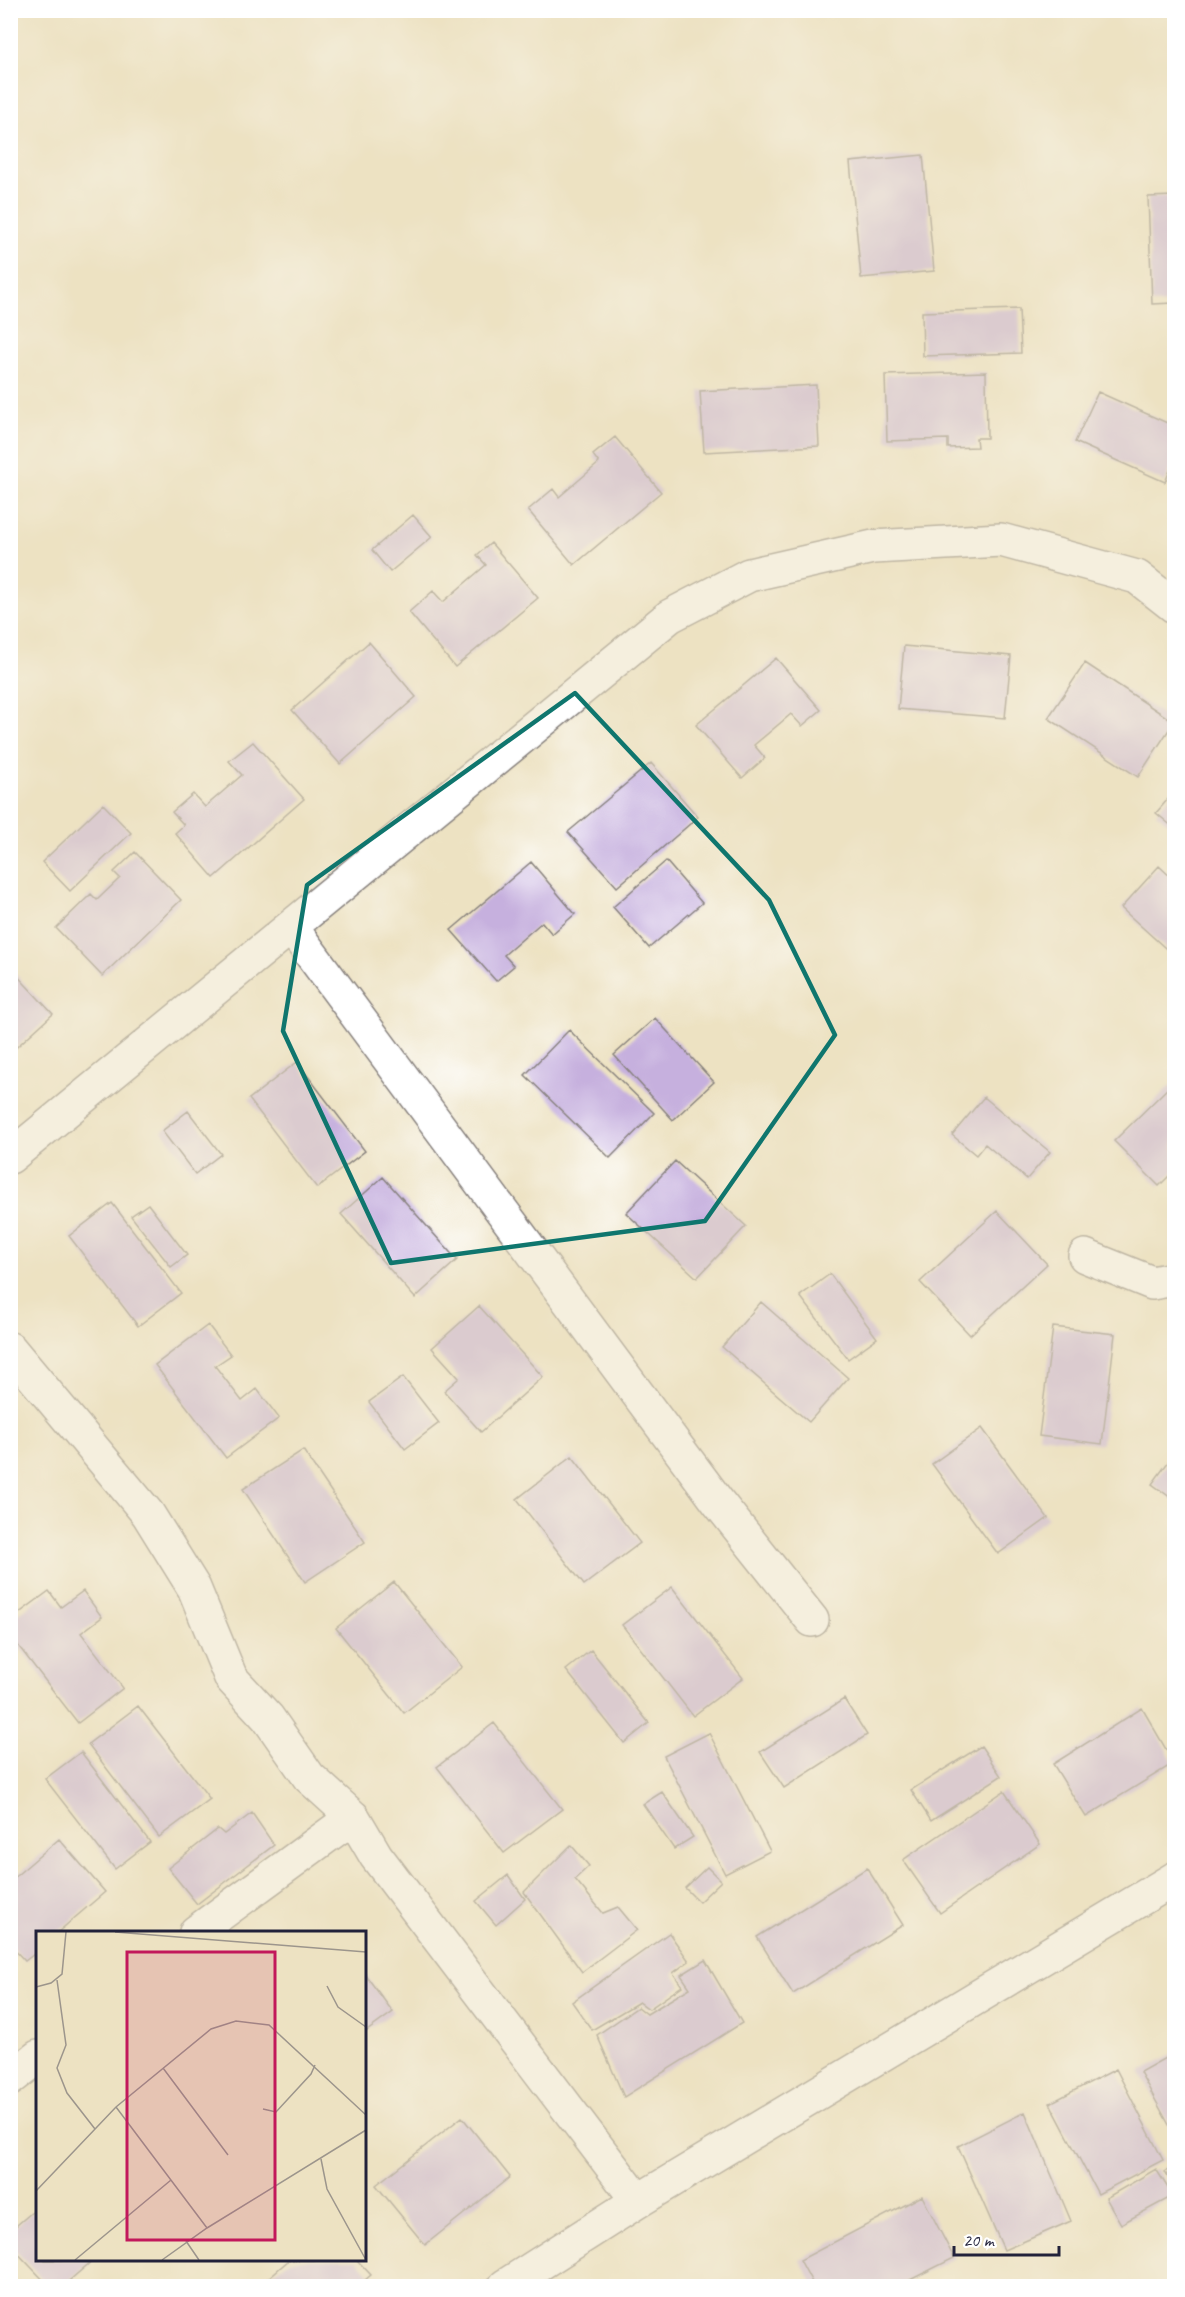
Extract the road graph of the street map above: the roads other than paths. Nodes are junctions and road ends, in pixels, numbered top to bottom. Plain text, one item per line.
1 (1174, 606) edge
2 (291, 927) junction
3 (10, 1156) edge
4 (1085, 1256) dead end
5 (1174, 1279) edge
6 (10, 1349) edge
7 (812, 1620) dead end
8 (354, 1817) junction
9 (1174, 1879) edge
10 (197, 1931) edge
11 (36, 2059) edge
12 (10, 2079) edge
13 (638, 2201) junction
14 (505, 2286) edge

1 - 2 street
2 - 3 street
2 - 7 street
4 - 5 street
6 - 8 street
8 - 10 street
8 - 13 street
9 - 13 street
11 - 12 street
13 - 14 street

